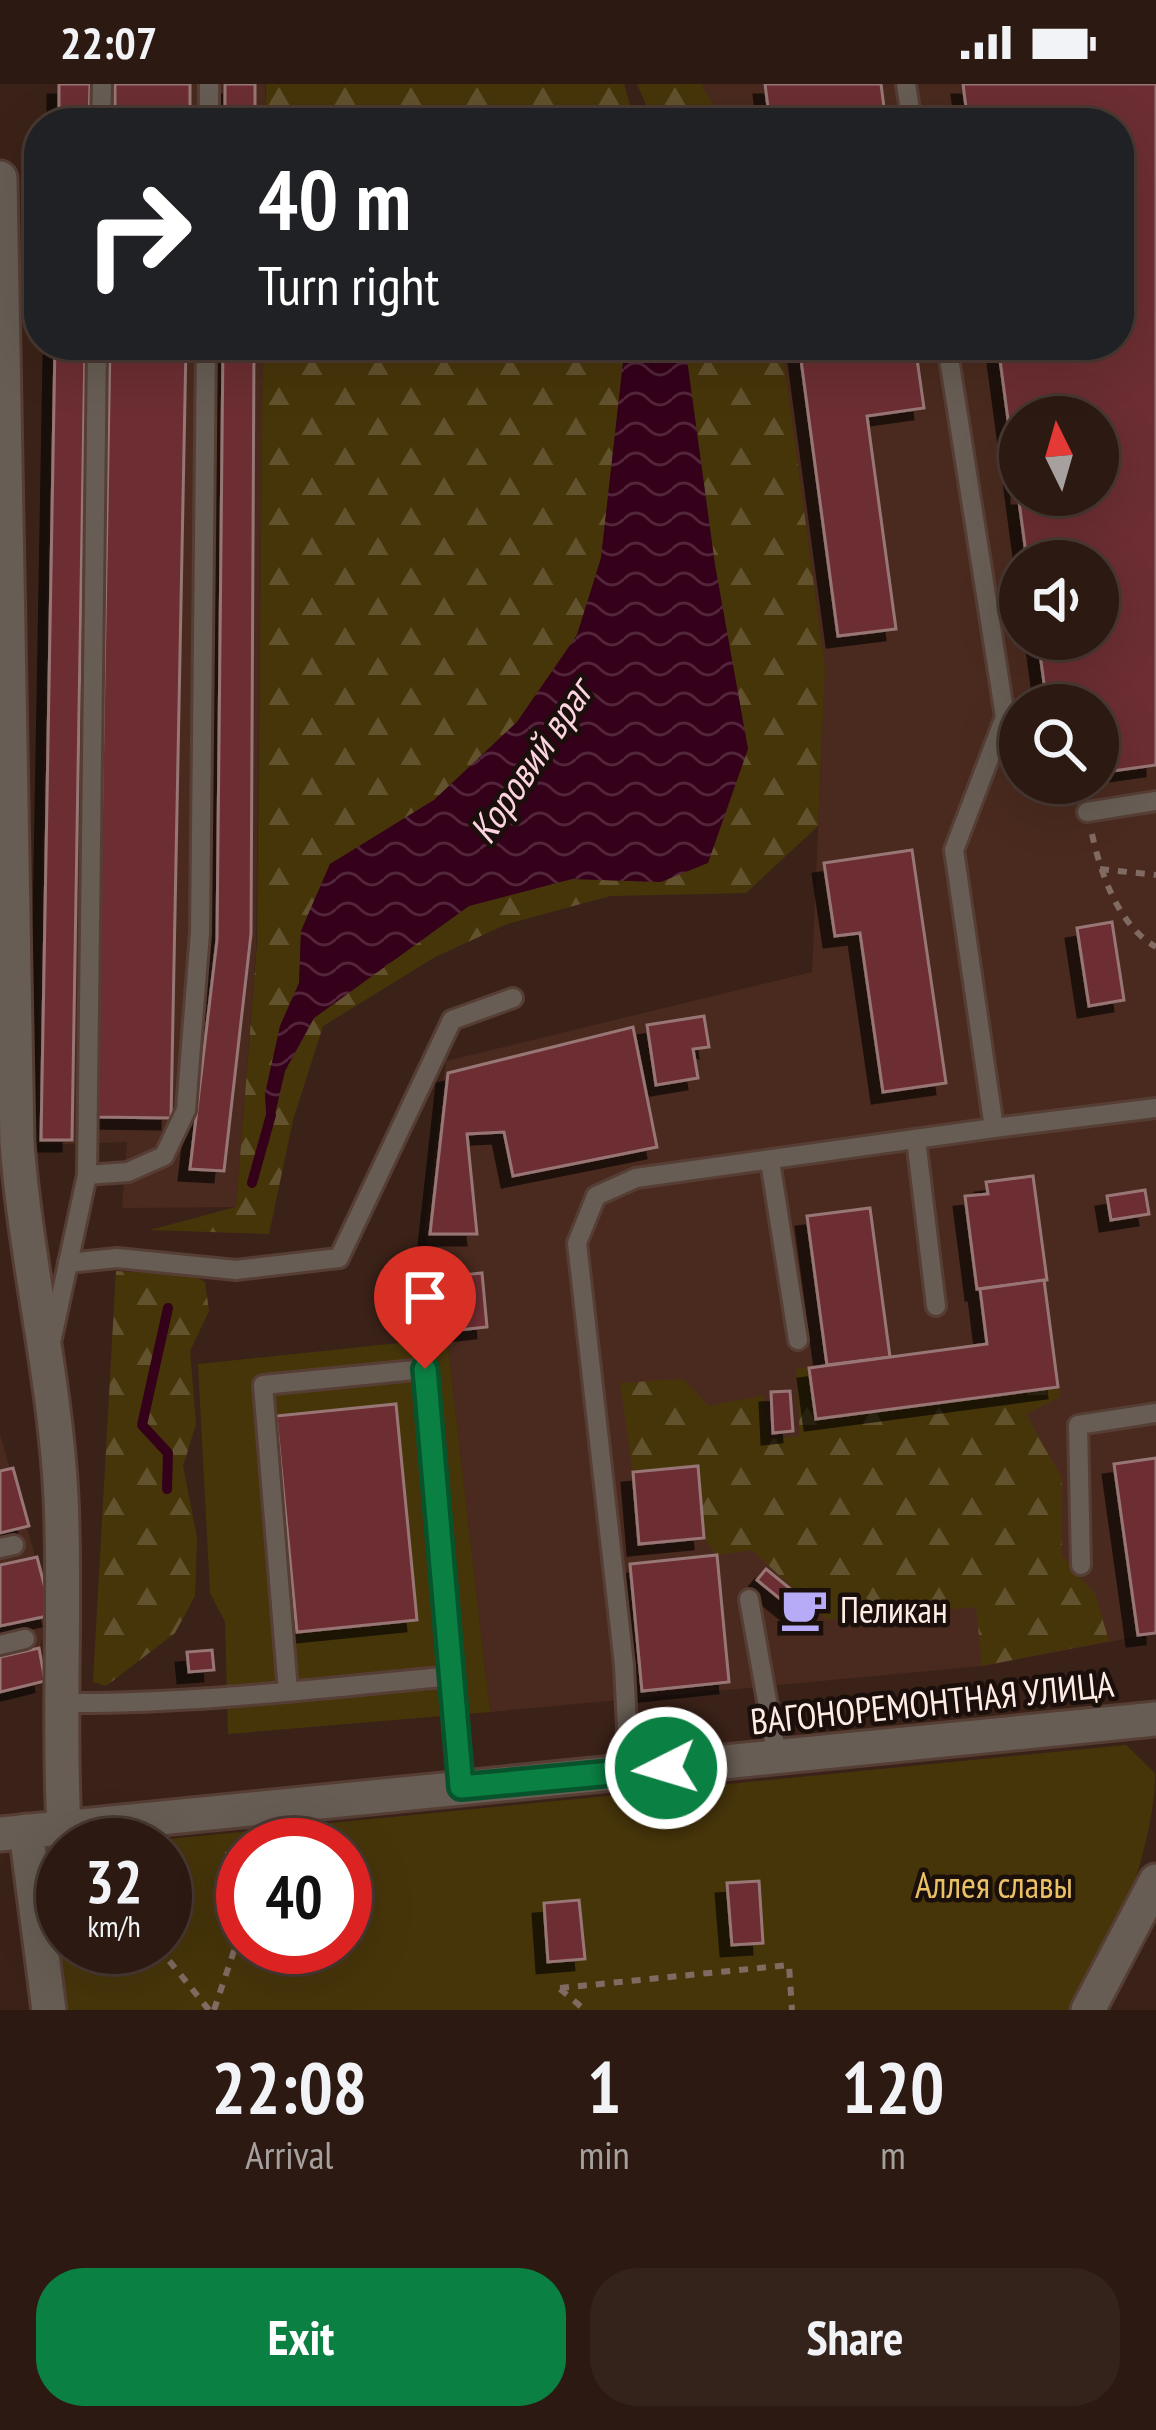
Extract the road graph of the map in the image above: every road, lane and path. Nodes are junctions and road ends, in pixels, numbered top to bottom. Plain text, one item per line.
1 (0, 178) edge
2 (97, 360) edge
3 (206, 360) edge
4 (948, 360) edge
5 (1156, 802) edge
6 (1087, 812) joint
7 (1100, 869) junction
8 (1156, 875) edge
9 (1156, 947) edge
10 (513, 998) dead end
11 (1156, 1108) edge
12 (994, 1128) junction
13 (916, 1139) junction
14 (770, 1161) junction
15 (87, 1175) junction
16 (68, 1264) junction
17 (936, 1306) dead end
18 (798, 1340) dead end
19 (48, 1355) junction
20 (1156, 1413) edge
21 (1082, 1565) dead end
22 (749, 1599) dead end
23 (25, 1639) dead end
24 (0, 1645) edge
25 (453, 1676) junction
26 (288, 1691) junction
27 (64, 1703) junction
28 (1156, 1719) edge
29 (777, 1756) junction
30 (629, 1771) junction
31 (461, 1787) junction
32 (64, 1818) edge
33 (153, 1818) edge
34 (13, 1832) edge
35 (1156, 1881) edge
36 (181, 1974) edge
37 (225, 1974) edge
38 (1095, 2008) edge
39 (49, 2010) edge
40 (212, 2010) edge
41 (585, 2010) edge
42 (793, 2010) edge

1 - 19 street
2 - 15 lane
3 - 15 lane
4 - 12 lane
5 - 6 lane
6 - 7 path
7 - 8 path
7 - 9 path
10 - 16 lane
11 - 12 lane
12 - 13 lane
13 - 14 lane
13 - 17 lane
14 - 18 lane
14 - 30 lane
15 - 16 lane
16 - 19 lane
19 - 27 street
20 - 21 lane
22 - 29 lane
23 - 24 lane
25 - 26 lane
25 - 26 lane
25 - 31 lane
26 - 27 lane
27 - 32 street
28 - 29 street, ВАГОНОРЕМОНТНАЯ УЛИЦА
29 - 30 street, ВАГОНОРЕМОНТНАЯ УЛИЦА
30 - 31 street, ВАГОНОРЕМОНТНАЯ УЛИЦА
31 - 33 street, ВАГОНОРЕМОНТНАЯ УЛИЦА
34 - 39 street
35 - 38 street
36 - 40 path
37 - 40 path
41 - 42 path

